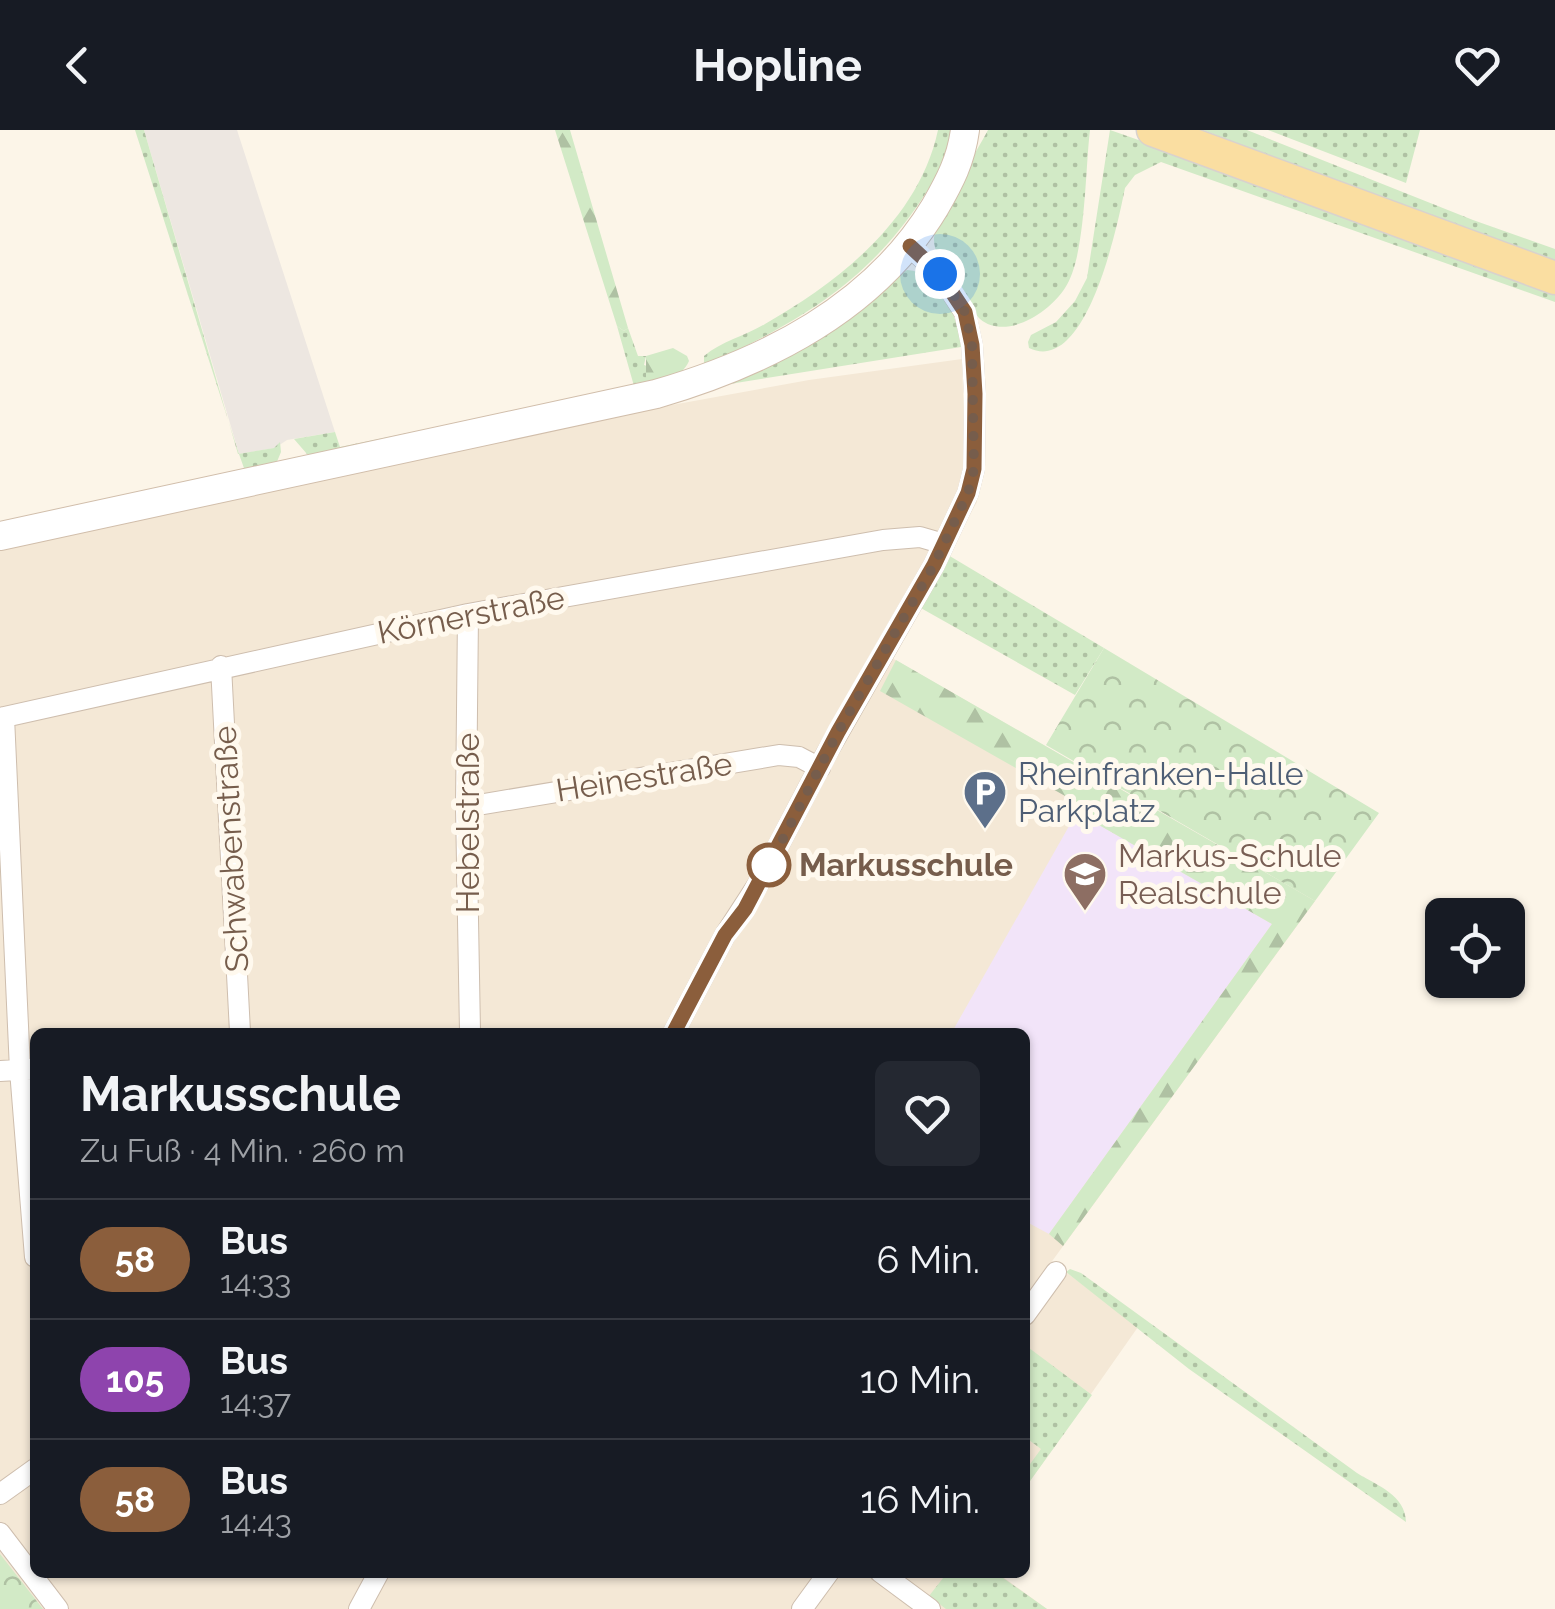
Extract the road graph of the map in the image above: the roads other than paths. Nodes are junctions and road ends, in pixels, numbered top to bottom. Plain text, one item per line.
1 (965, 130) edge
2 (983, 130) edge
3 (1153, 130) edge
4 (961, 158) junction
5 (910, 246) junction
6 (1555, 278) edge
7 (0, 536) edge
8 (944, 544) junction
9 (468, 614) junction
10 (222, 666) junction
11 (2, 717) edge
12 (820, 768) junction
13 (466, 807) junction
14 (240, 1028) edge
15 (470, 1028) edge
16 (676, 1028) edge
17 (18, 1070) edge
18 (30, 1203) edge
19 (1056, 1272) dead end
20 (1030, 1308) edge
21 (30, 1472) edge
22 (0, 1494) edge
23 (0, 1533) edge
24 (30, 1572) edge
25 (34, 1578) edge
26 (376, 1578) edge
27 (825, 1578) edge
28 (888, 1578) edge
29 (58, 1609) edge
30 (359, 1609) edge
31 (802, 1609) edge
32 (930, 1609) edge

1 - 4 street
2 - 4 street
3 - 6 main road
4 - 5 street
5 - 7 street
5 - 8 street
8 - 9 street, Körnerstraße
8 - 12 street
9 - 10 street, Körnerstraße
9 - 13 street, Hebelstraße
10 - 11 street, Körnerstraße
10 - 14 street, Schwabenstraße
11 - 17 street
12 - 13 street, Heinestraße
12 - 16 street
13 - 15 street, Hebelstraße
17 - 18 street
19 - 20 street
21 - 22 street
23 - 24 street
25 - 29 street
26 - 30 street
27 - 31 street
28 - 32 street

